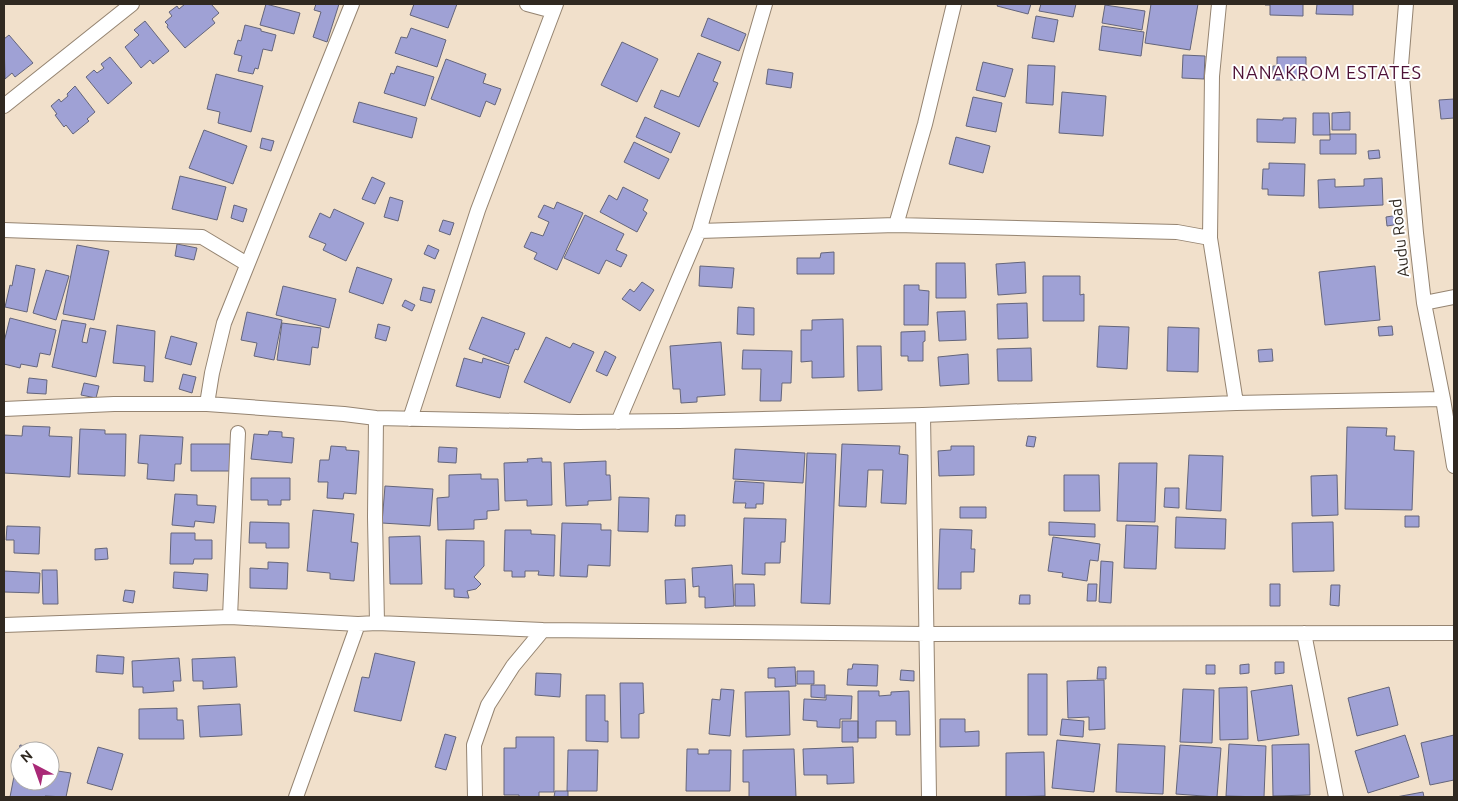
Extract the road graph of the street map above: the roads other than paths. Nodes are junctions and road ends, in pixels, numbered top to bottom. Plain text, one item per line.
1 (132, 4) edge
2 (352, 4) edge
3 (527, 4) edge
4 (765, 4) edge
5 (954, 4) edge
6 (1219, 4) edge
7 (1406, 4) edge
8 (555, 7) edge
9 (4, 106) edge
10 (896, 225) junction
11 (4, 230) edge
12 (699, 231) junction
13 (1210, 238) junction
14 (247, 264) junction
15 (1454, 297) edge
16 (1424, 303) junction
17 (1443, 399) junction
18 (1236, 403) junction
19 (207, 404) junction
20 (4, 409) edge
21 (923, 415) junction
22 (376, 418) junction
23 (410, 419) junction
24 (618, 422) junction
25 (238, 433) dead end
26 (1454, 466) edge
27 (230, 617) junction
28 (377, 623) junction
29 (358, 624) junction
30 (4, 625) edge
31 (543, 630) junction
32 (1304, 633) junction
33 (1454, 633) edge
34 (926, 634) junction
35 (296, 797) edge
36 (475, 797) edge
37 (929, 797) edge
38 (1336, 797) edge

1 - 9 street
2 - 14 street
3 - 8 street
4 - 12 street
5 - 10 street
6 - 13 street
7 - 16 street, Audu Road
8 - 23 street
10 - 12 street
10 - 13 street
11 - 14 street
12 - 24 street
13 - 18 street
14 - 19 street
15 - 16 street
16 - 17 street, Audu Road
17 - 18 street
17 - 26 street, Audu Road
18 - 21 street
19 - 20 street
19 - 22 street
21 - 24 street
21 - 34 street
22 - 23 street
22 - 28 street
23 - 24 street
25 - 27 street
27 - 29 street
27 - 30 street
28 - 29 street
28 - 31 street
29 - 35 street
31 - 34 street
31 - 36 street
32 - 33 street
32 - 34 street
32 - 38 street
34 - 37 street

